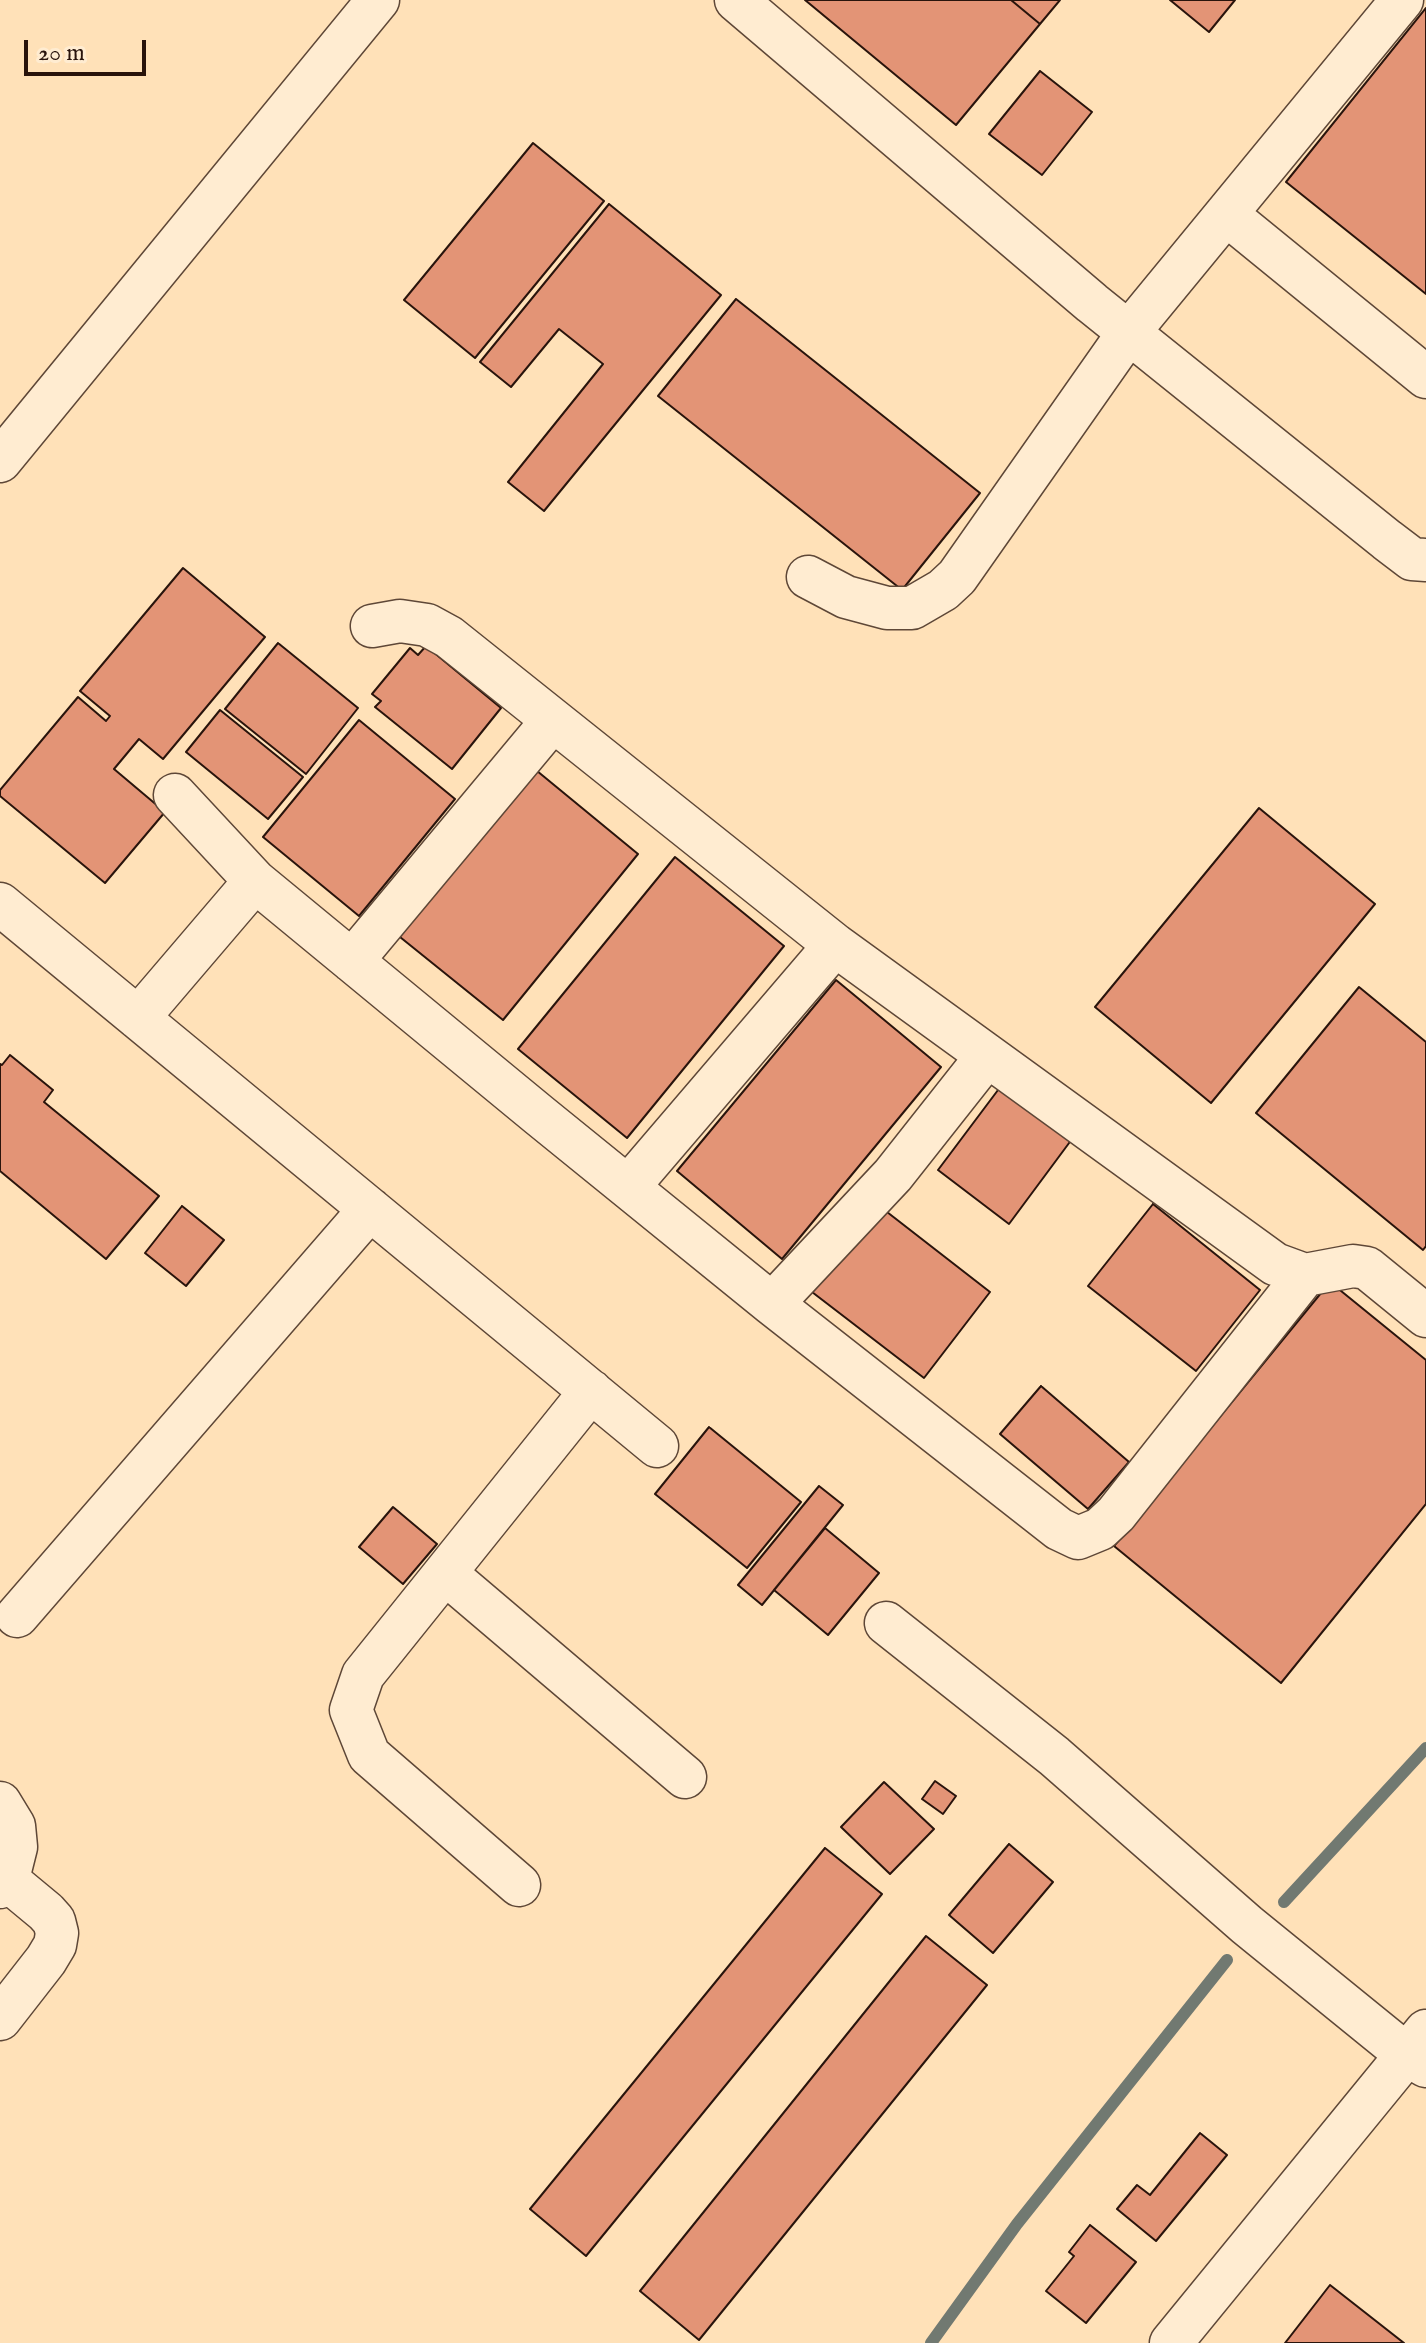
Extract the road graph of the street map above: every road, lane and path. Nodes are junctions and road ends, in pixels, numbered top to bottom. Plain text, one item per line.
1 (378, 0) edge
2 (736, 0) edge
3 (1402, 0) edge
4 (1226, 214) junction
5 (1129, 332) junction
6 (1426, 377) edge
7 (0, 461) edge
8 (1426, 560) edge
9 (808, 577) dead end
10 (372, 626) dead end
11 (553, 720) junction
12 (175, 795) dead end
13 (255, 881) junction
14 (0, 904) edge
15 (835, 945) junction
16 (352, 961) junction
17 (138, 1018) junction
18 (987, 1056) junction
19 (628, 1187) junction
20 (370, 1209) junction
21 (1305, 1275) junction
22 (772, 1304) junction
23 (1426, 1316) edge
24 (591, 1391) junction
25 (657, 1446) dead end
26 (445, 1573) junction
27 (17, 1616) dead end
28 (886, 1623) dead end
29 (685, 1777) dead end
30 (0, 1803) edge
31 (2, 1882) edge
32 (519, 1885) dead end
33 (0, 2019) edge
34 (1420, 2051) edge
35 (1171, 2343) edge

1 - 7 lane
2 - 5 lane
3 - 4 lane
4 - 5 lane
4 - 6 lane
5 - 8 lane
5 - 9 lane
10 - 11 lane
11 - 15 lane
11 - 16 lane
12 - 13 lane
13 - 16 lane
13 - 17 lane
14 - 17 lane
15 - 18 lane
15 - 19 lane
16 - 19 lane
17 - 20 lane
18 - 21 lane
18 - 22 lane
19 - 22 lane
20 - 24 lane
20 - 27 lane
21 - 22 lane
21 - 23 lane
24 - 25 lane
24 - 26 lane
26 - 29 lane
26 - 32 lane
28 - 34 lane
30 - 31 lane
31 - 33 lane
34 - 35 lane

